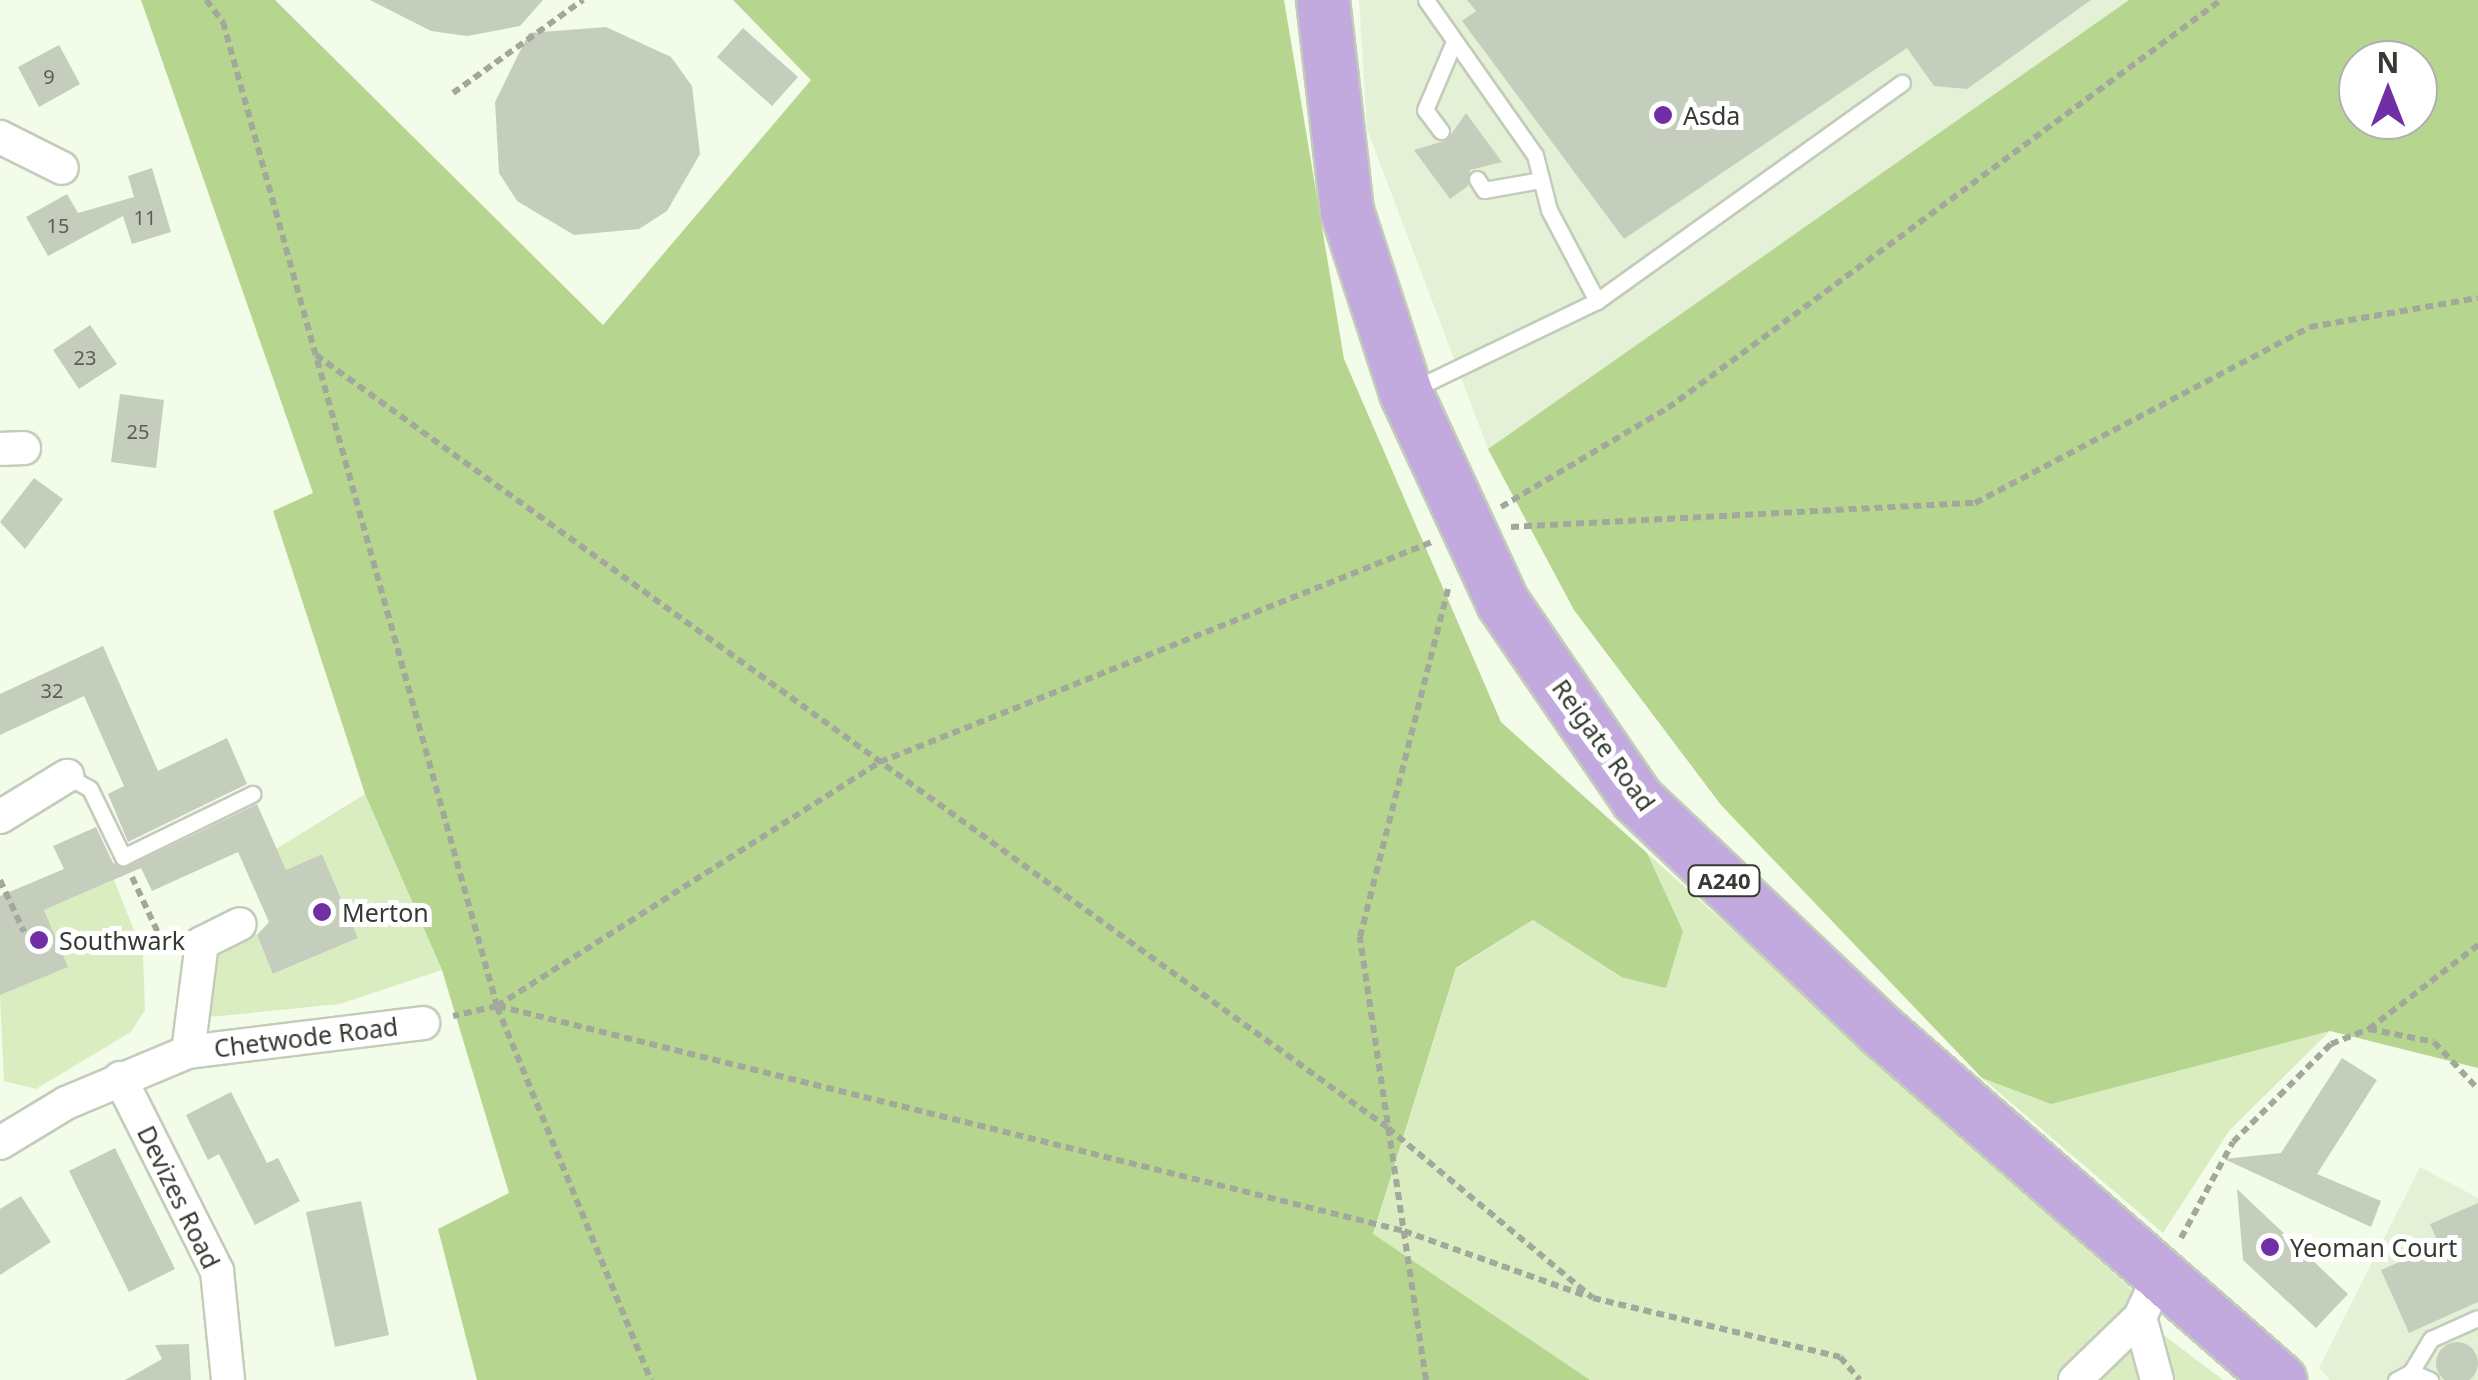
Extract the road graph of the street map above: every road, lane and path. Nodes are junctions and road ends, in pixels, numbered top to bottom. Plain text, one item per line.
1 (206, 0) edge
2 (583, 0) edge
3 (1323, 0) edge
4 (1426, 0) edge
5 (2222, 0) edge
6 (1453, 44) junction
7 (1902, 83) dead end
8 (454, 94) dead end
9 (1441, 132) dead end
10 (0, 137) edge
11 (62, 168) dead end
12 (1477, 180) dead end
13 (1542, 180) junction
14 (2478, 298) edge
15 (1597, 300) junction
16 (316, 355) junction
17 (1406, 393) junction
18 (1462, 530) junction
19 (880, 762) junction
20 (67, 776) joint
21 (252, 794) dead end
22 (0, 817) edge
23 (123, 858) junction
24 (0, 880) edge
25 (240, 924) dead end
26 (24, 932) dead end
27 (2478, 945) edge
28 (192, 974) junction
29 (497, 1006) junction
30 (423, 1023) joint
31 (2368, 1030) junction
32 (188, 1052) junction
33 (120, 1078) junction
34 (2478, 1088) edge
35 (1388, 1128) junction
36 (5, 1129) edge
37 (1404, 1231) junction
38 (1592, 1298) junction
39 (2149, 1298) junction
40 (2478, 1318) edge
41 (2404, 1376) edge
42 (228, 1380) edge
43 (651, 1380) edge
44 (1426, 1380) edge
45 (1860, 1380) edge
46 (2075, 1380) edge
47 (2157, 1380) edge
48 (2280, 1380) edge
49 (2430, 1380) edge

1 - 16 path
2 - 8 path
3 - 17 highway, Reigate Road / A240
4 - 6 lane
5 - 18 path
6 - 9 lane
6 - 13 lane
7 - 15 lane
10 - 11 street
12 - 13 lane
13 - 15 lane
14 - 18 path
15 - 17 lane
16 - 19 path
16 - 29 path
17 - 18 highway, Reigate Road / A240
18 - 19 path
18 - 35 path
18 - 39 highway, Reigate Road / A240
19 - 29 path
19 - 35 path
20 - 22 street
20 - 23 lane
21 - 23 lane
23 - 28 path
24 - 26 path
25 - 28 street
27 - 31 path
28 - 32 street, Chetwode Road
29 - 30 path
29 - 37 path
29 - 43 path
30 - 32 street, Chetwode Road
31 - 34 path
31 - 39 path
32 - 33 street, Chetwode Road
33 - 36 street, Chetwode Road
33 - 42 street, Devizes Road
35 - 37 path
35 - 38 path
37 - 38 path
37 - 44 path
38 - 45 path
39 - 46 street
39 - 47 street
39 - 48 highway, Reigate Road / A240
40 - 41 lane
41 - 49 lane

